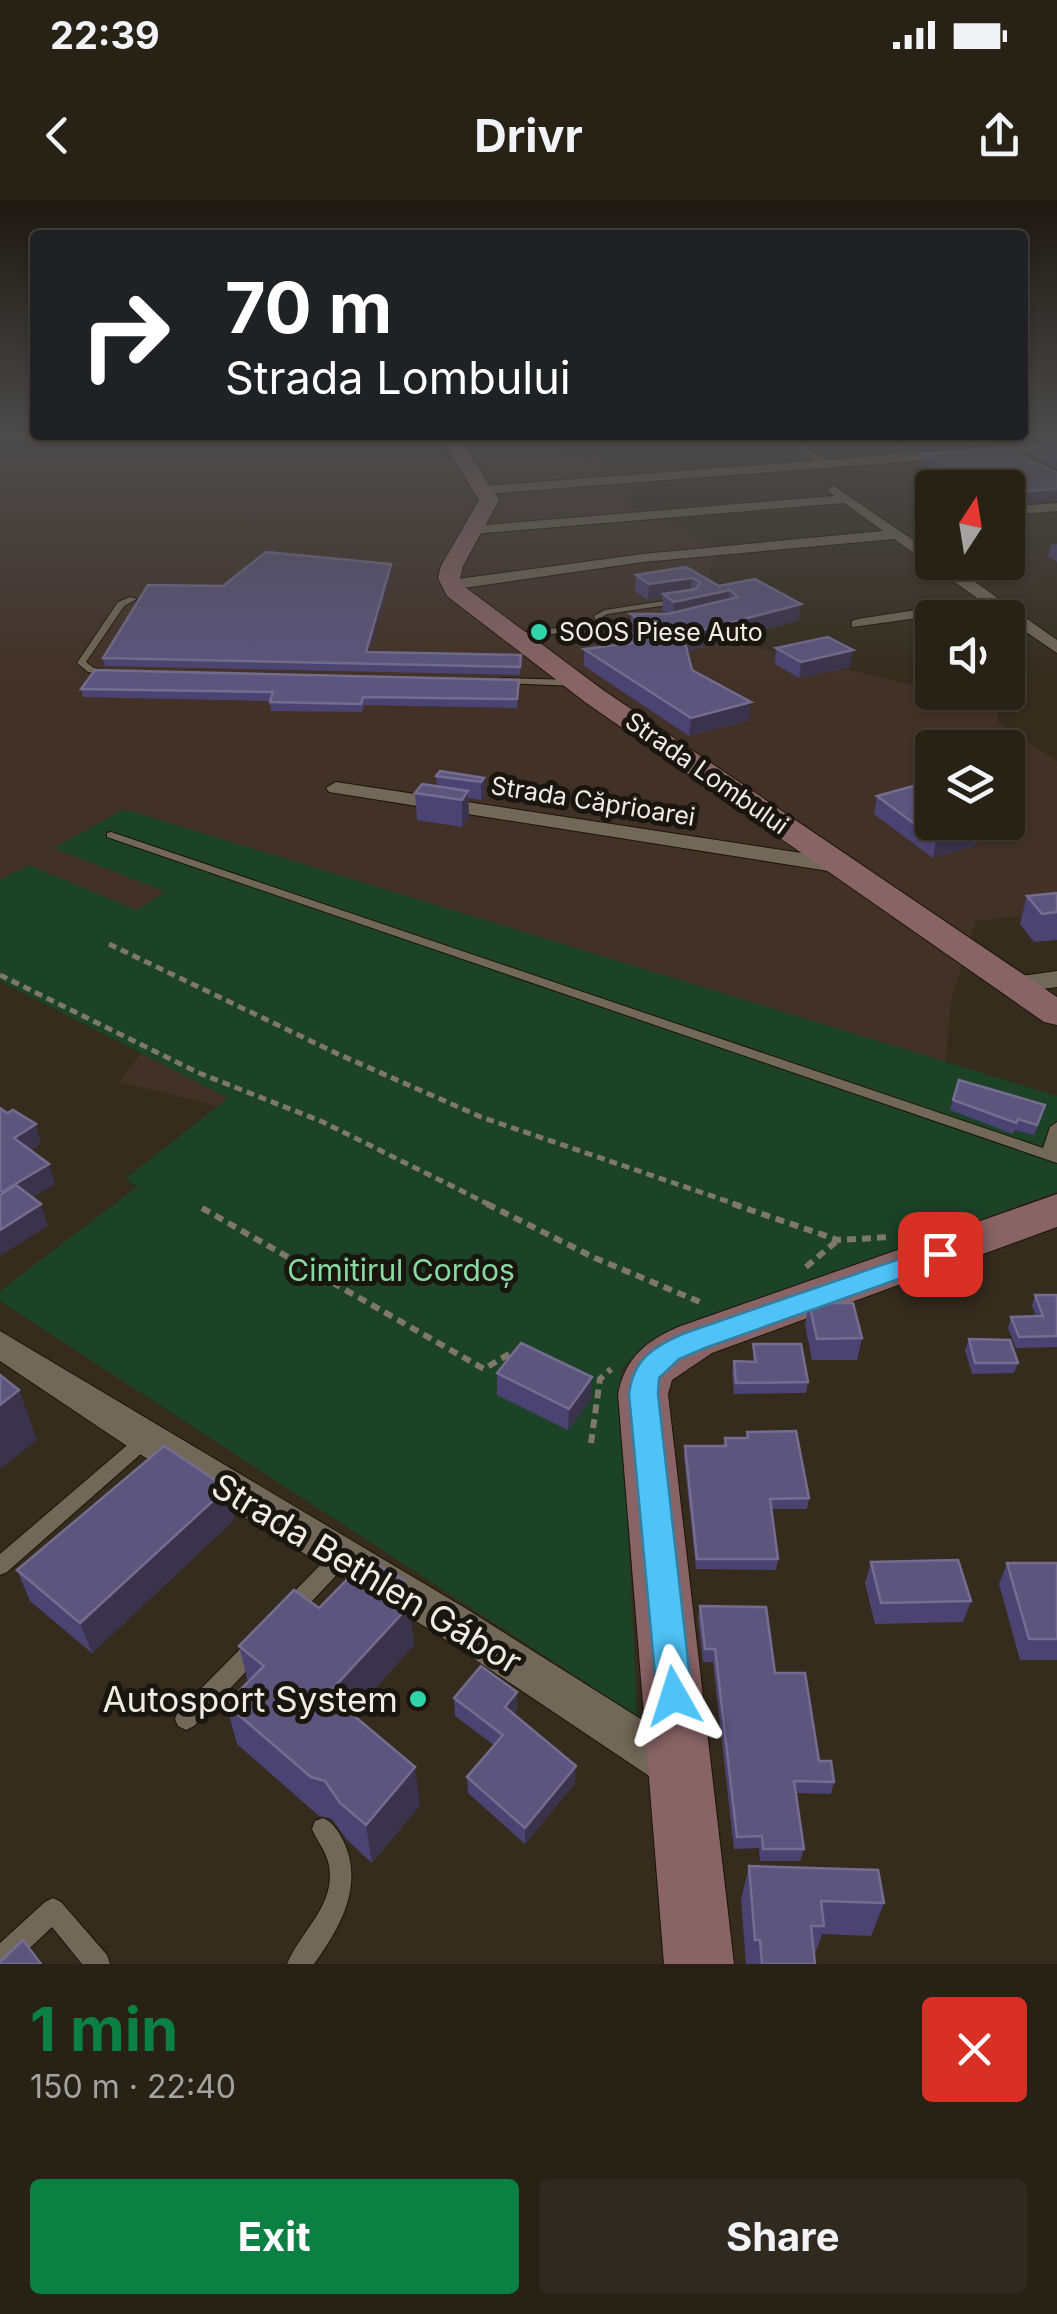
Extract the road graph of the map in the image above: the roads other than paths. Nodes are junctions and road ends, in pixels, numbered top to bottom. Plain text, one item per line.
1 (480, 517) edge
2 (626, 517) edge
3 (874, 517) edge
4 (473, 530) junction
5 (897, 534) junction
6 (915, 547) edge
7 (962, 580) edge
8 (450, 585) junction
9 (133, 599) dead end
10 (692, 599) edge
11 (990, 600) edge
12 (915, 615) edge
13 (650, 622) edge
14 (602, 624) junction
15 (858, 624) dead end
16 (1025, 625) edge
17 (514, 637) junction
18 (1057, 648) edge
19 (121, 674) edge
20 (498, 681) edge
21 (577, 683) junction
22 (336, 788) dead end
23 (111, 835) dead end
24 (841, 866) junction
25 (1057, 979) edge
26 (1014, 984) junction
27 (1057, 1014) edge
28 (1057, 1127) edge
29 (1052, 1157) edge
30 (1057, 1210) edge
31 (0, 1344) edge
32 (146, 1440) junction
33 (342, 1556) junction
34 (0, 1566) edge
35 (186, 1720) dead end
36 (682, 1772) junction
37 (323, 1829) dead end
38 (0, 1960) edge
39 (98, 1964) edge
40 (299, 1964) edge
41 (699, 1964) edge

1 - 4 street
2 - 4 street
3 - 5 street
4 - 8 street
5 - 6 street
5 - 8 street
7 - 11 street
8 - 17 street, Strada Lombului
9 - 19 lane
10 - 14 lane
12 - 15 street
13 - 14 lane
14 - 17 lane
16 - 18 street
17 - 21 street, Strada Lombului
20 - 21 lane
21 - 24 street, Strada Lombului
22 - 24 street, Strada Căprioarei
23 - 29 lane
24 - 26 street, Strada Lombului
25 - 26 street
26 - 27 street, Strada Lombului
28 - 29 lane
30 - 36 street
31 - 32 street, Strada Bethlen Gábor
32 - 33 street, Strada Bethlen Gábor
32 - 34 lane
33 - 35 lane
33 - 36 street, Strada Bethlen Gábor
36 - 41 street
37 - 40 lane
38 - 39 lane

